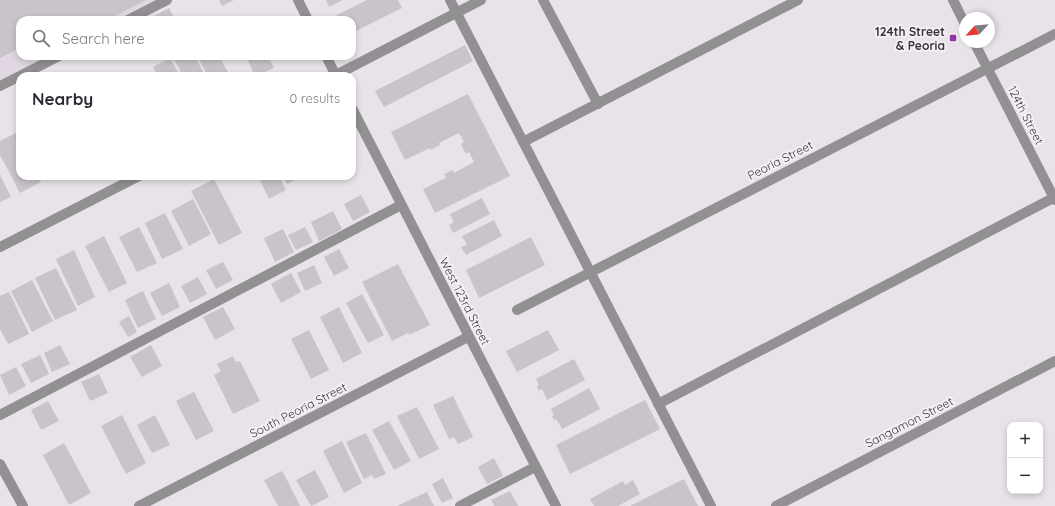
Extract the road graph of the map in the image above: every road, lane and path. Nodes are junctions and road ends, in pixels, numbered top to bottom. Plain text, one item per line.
1 (167, 0) edge
2 (298, 0) edge
3 (450, 0) edge
4 (481, 0) edge
5 (543, 0) edge
6 (798, 0) edge
7 (953, 0) edge
8 (457, 12) junction
9 (959, 12) edge
10 (136, 16) edge
11 (306, 16) edge
12 (1055, 34) edge
13 (977, 48) edge
14 (51, 60) edge
15 (328, 60) edge
16 (988, 69) junction
17 (28, 72) edge
18 (333, 72) edge
19 (343, 72) edge
20 (16, 78) edge
21 (0, 86) edge
22 (598, 104) junction
23 (356, 116) edge
24 (523, 142) junction
25 (131, 180) edge
26 (1055, 198) edge
27 (401, 205) junction
28 (0, 247) edge
29 (590, 272) junction
30 (517, 310) dead end
31 (468, 337) junction
32 (1055, 361) edge
33 (658, 404) junction
34 (0, 415) edge
35 (0, 464) edge
36 (535, 467) junction
37 (23, 506) edge
38 (139, 506) edge
39 (460, 506) edge
40 (556, 506) edge
41 (711, 506) edge
42 (776, 506) edge

1 - 10 street
2 - 11 street
3 - 8 street
4 - 8 street
5 - 22 street
6 - 22 street
7 - 9 street
8 - 19 street
8 - 24 street
12 - 16 street, Peoria Street
13 - 16 street, 124th Street
14 - 17 street
15 - 18 street
16 - 26 street, 124th Street
16 - 29 street, Peoria Street
20 - 21 street
22 - 24 street
23 - 27 street, West 123rd Street
24 - 29 street
25 - 28 street
26 - 33 street
27 - 31 street, West 123rd Street
27 - 34 street
29 - 30 street, Peoria Street
29 - 33 street
31 - 36 street, West 123rd Street
31 - 38 street, South Peoria Street
32 - 42 street, Sangamon Street
33 - 41 street
35 - 37 street
36 - 39 street
36 - 40 street, West 123rd Street

